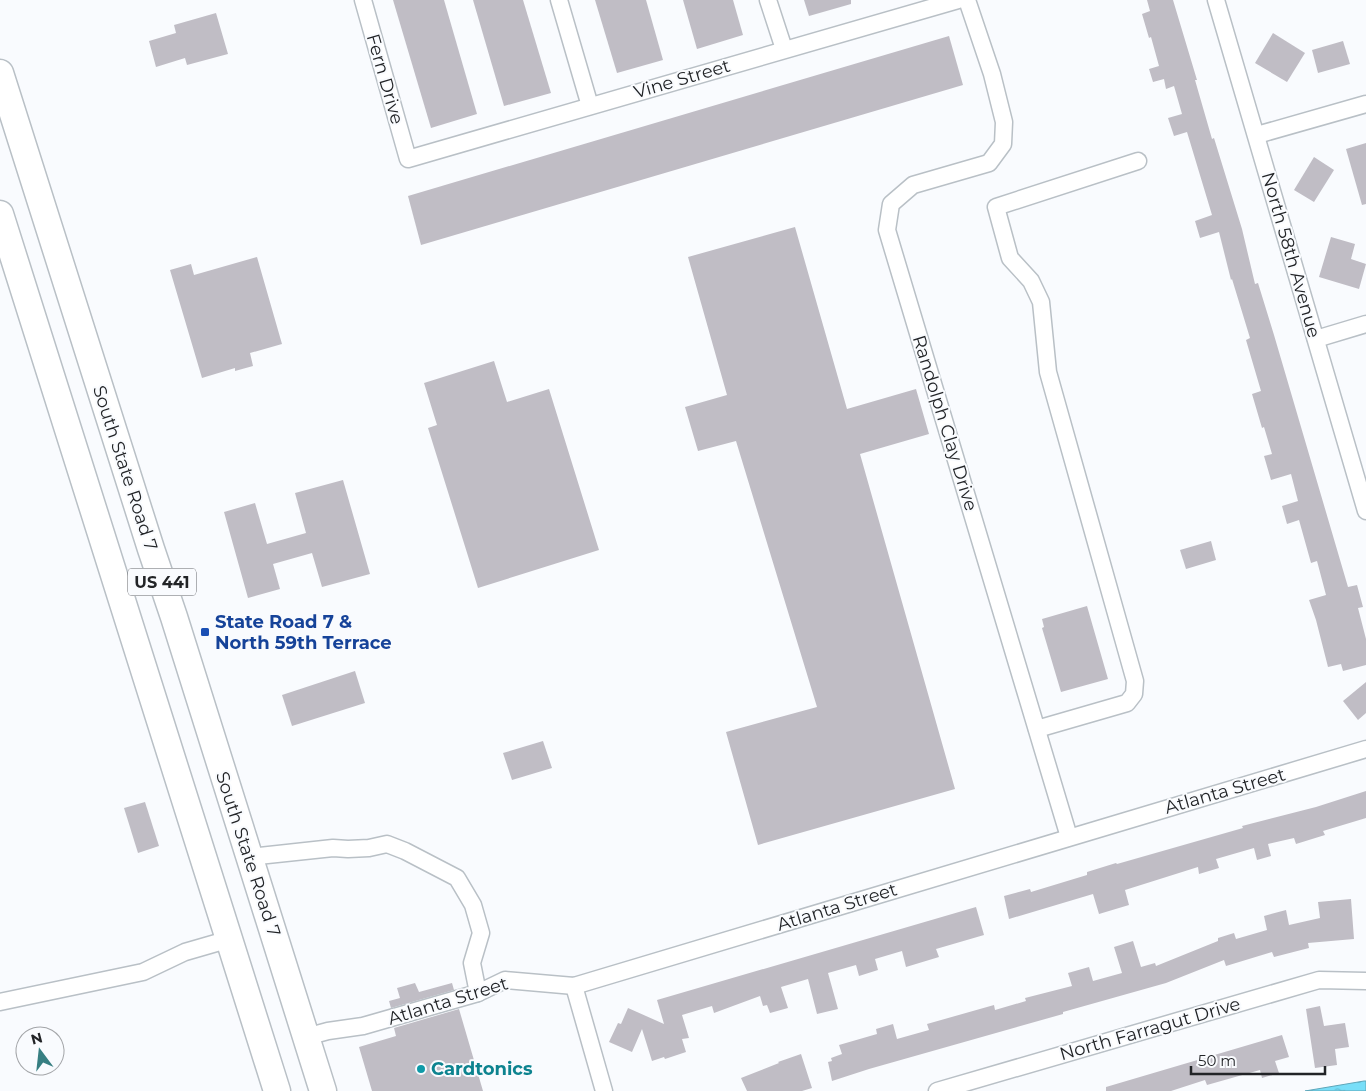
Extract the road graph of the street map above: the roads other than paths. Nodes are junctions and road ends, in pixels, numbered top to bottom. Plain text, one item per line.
1 (363, 0) edge
2 (558, 0) edge
3 (768, 0) edge
4 (958, 0) edge
5 (968, 0) edge
6 (1216, 0) edge
7 (784, 49) junction
8 (0, 73) edge
9 (1366, 104) edge
10 (590, 106) junction
11 (1257, 135) junction
12 (408, 159) joint
13 (1138, 161) dead end
14 (0, 214) edge
15 (1366, 324) edge
16 (1316, 339) junction
17 (1366, 511) edge
18 (1037, 729) junction
19 (1366, 749) edge
20 (1068, 837) junction
21 (249, 857) junction
22 (230, 940) junction
23 (1366, 981) edge
24 (574, 986) junction
25 (478, 993) junction
26 (0, 1002) edge
27 (306, 1037) junction
28 (277, 1091) edge
29 (324, 1091) edge
30 (604, 1091) edge
31 (936, 1091) edge

1 - 12 street, Fern Drive
2 - 10 street
3 - 7 street
4 - 7 street, Vine Street
5 - 18 street, Randolph Clay Drive
6 - 11 street, North 58th Avenue
7 - 10 street, Vine Street
8 - 21 main road, South State Road 7 / US 441
9 - 11 street
10 - 12 street, Vine Street
11 - 16 street, North 58th Avenue
13 - 18 street
14 - 22 main road, US 441
15 - 16 street
16 - 17 street, North 58th Avenue
18 - 20 street, Randolph Clay Drive
19 - 20 street, Atlanta Street
20 - 24 street, Atlanta Street
21 - 25 street
21 - 27 main road, South State Road 7 / US 441
22 - 26 street
22 - 28 main road, US 441
23 - 31 street, North Farragut Drive
24 - 25 street, Atlanta Street
24 - 30 street
25 - 27 street, Atlanta Street
27 - 29 main road, South State Road 7 / US 441

